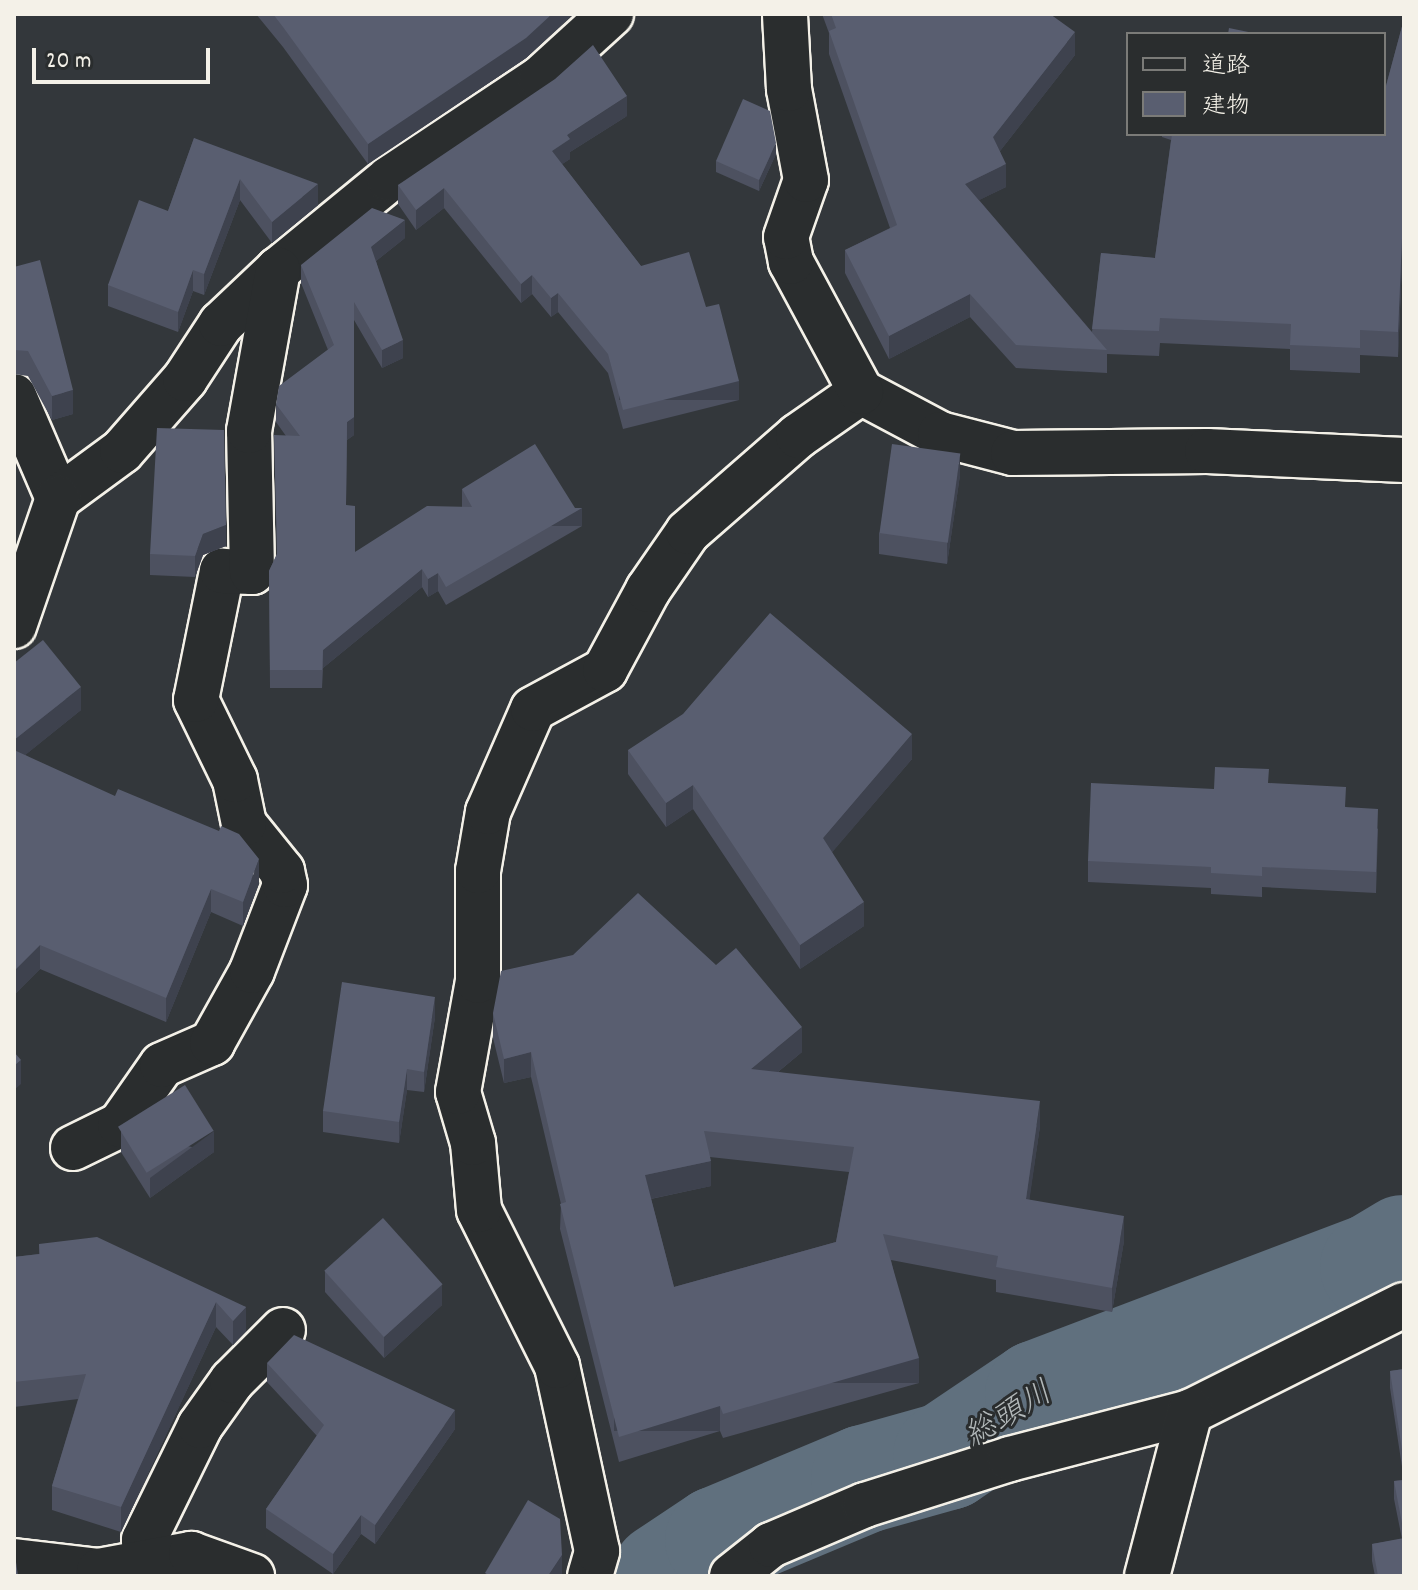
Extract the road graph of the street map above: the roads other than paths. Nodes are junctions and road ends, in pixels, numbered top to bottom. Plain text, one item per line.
1 (611, 14) edge
2 (785, 14) edge
3 (278, 270) junction
4 (861, 392) junction
5 (14, 396) edge
6 (1404, 460) edge
7 (58, 498) junction
8 (14, 626) edge
9 (73, 1148) dead end
10 (1404, 1305) edge
11 (283, 1330) dead end
12 (1190, 1412) junction
13 (146, 1560) junction
14 (14, 1561) edge
15 (86, 1573) edge
16 (252, 1576) edge
17 (590, 1576) edge
18 (732, 1576) edge
19 (1147, 1576) edge

1 - 3 street
2 - 4 street
3 - 7 street
3 - 9 street
4 - 6 street
4 - 17 street
5 - 7 street
7 - 8 street
10 - 12 street
11 - 13 street
12 - 18 street
12 - 19 street
13 - 15 street
13 - 16 street
14 - 15 street

